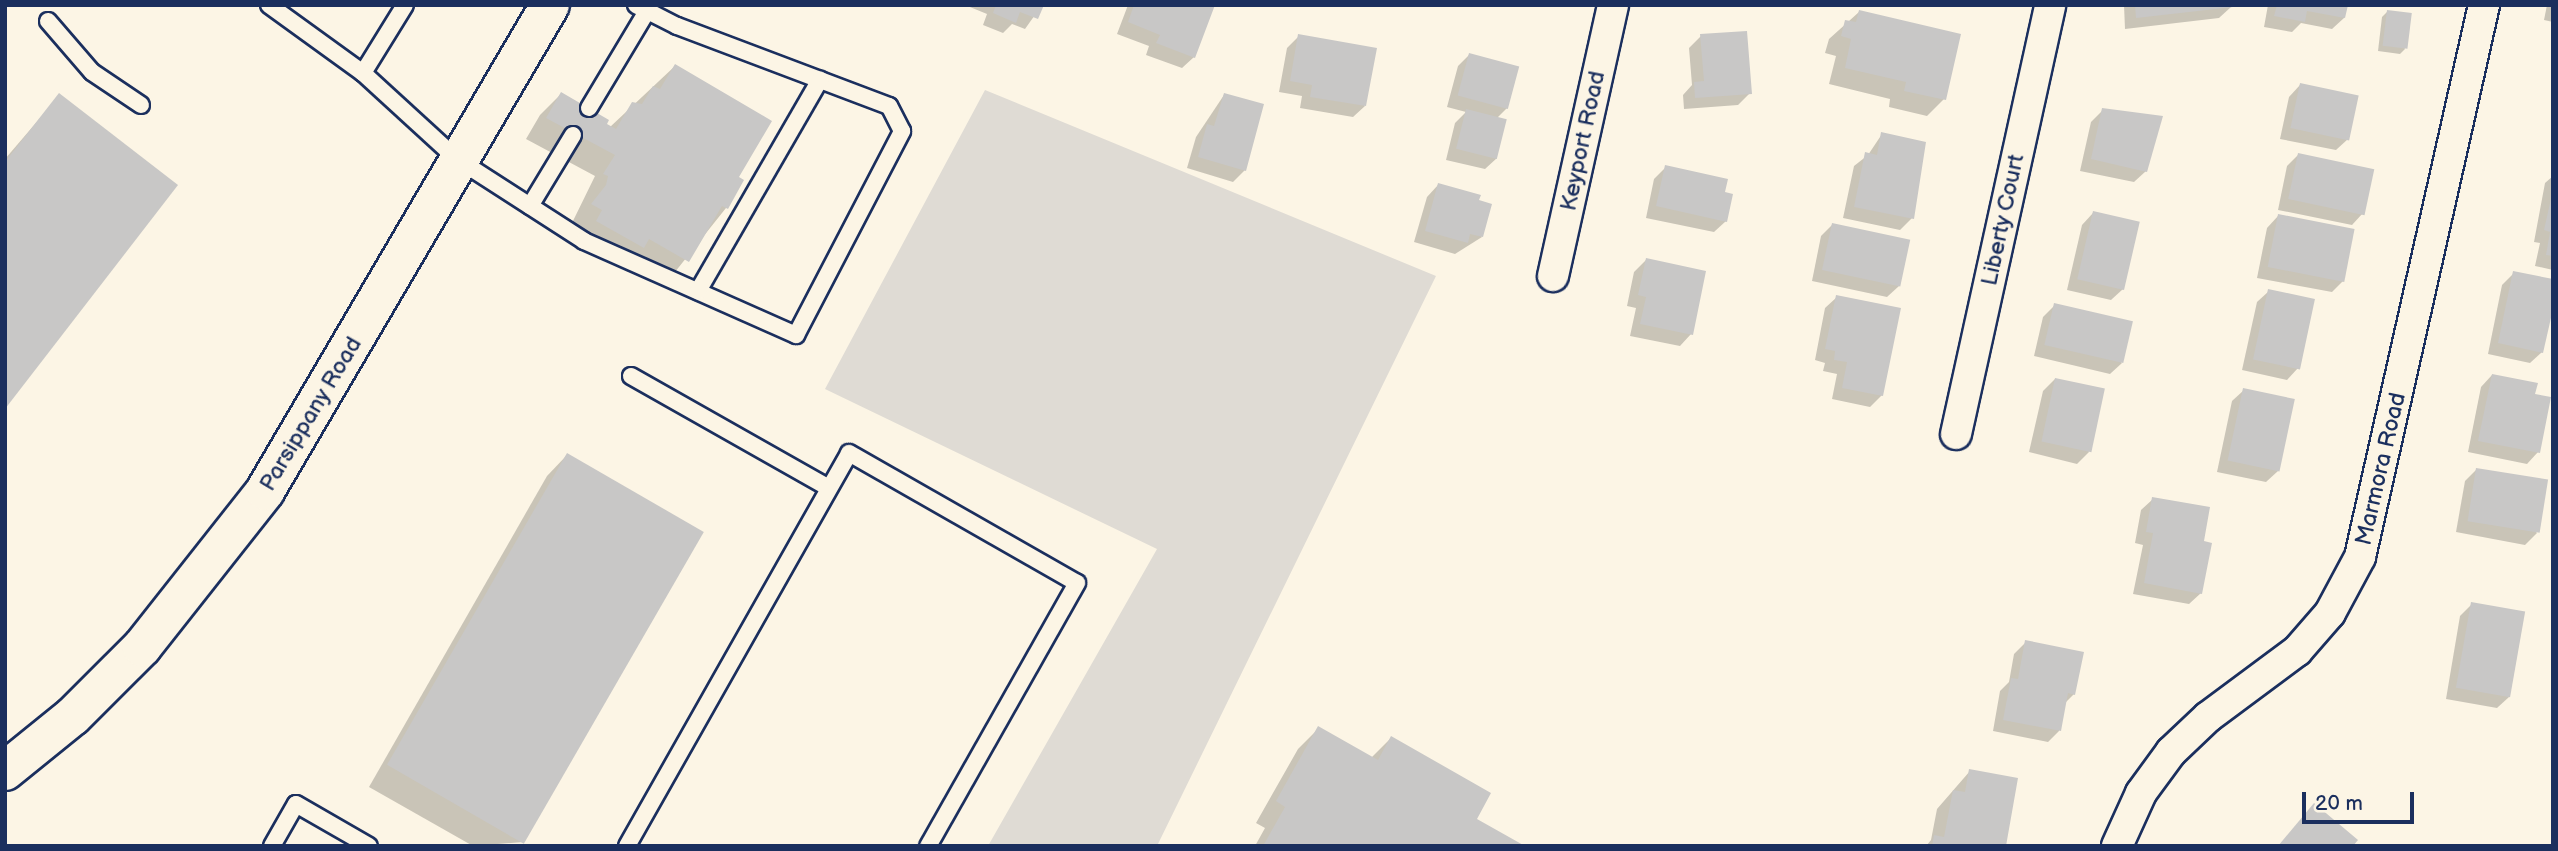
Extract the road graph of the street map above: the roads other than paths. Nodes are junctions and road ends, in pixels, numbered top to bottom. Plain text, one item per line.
1 (269, 5) edge
2 (405, 5) edge
3 (550, 5) edge
4 (1613, 5) edge
5 (2050, 5) edge
6 (2484, 5) edge
7 (642, 8) edge
8 (48, 22) dead end
9 (363, 73) junction
10 (820, 80) junction
11 (141, 105) dead end
12 (589, 108) dead end
13 (573, 135) dead end
14 (457, 159) junction
15 (530, 206) junction
16 (1553, 276) dead end
17 (698, 291) junction
18 (631, 376) dead end
19 (1956, 434) dead end
20 (829, 488) junction
21 (5, 771) edge
22 (272, 846) edge
23 (369, 846) edge
24 (626, 846) edge
25 (928, 846) edge
26 (2117, 846) edge

1 - 9 lane
2 - 9 lane
3 - 14 main road, Parsippany Road
4 - 16 street, Keyport Road
5 - 19 street, Liberty Court
6 - 26 street, Marmora Road
7 - 10 lane
7 - 12 lane
8 - 11 lane
9 - 14 lane
10 - 17 lane
10 - 17 lane
13 - 15 lane
14 - 15 lane
14 - 21 main road, Parsippany Road
15 - 17 lane
18 - 20 lane
20 - 24 lane
20 - 25 lane
22 - 23 lane

